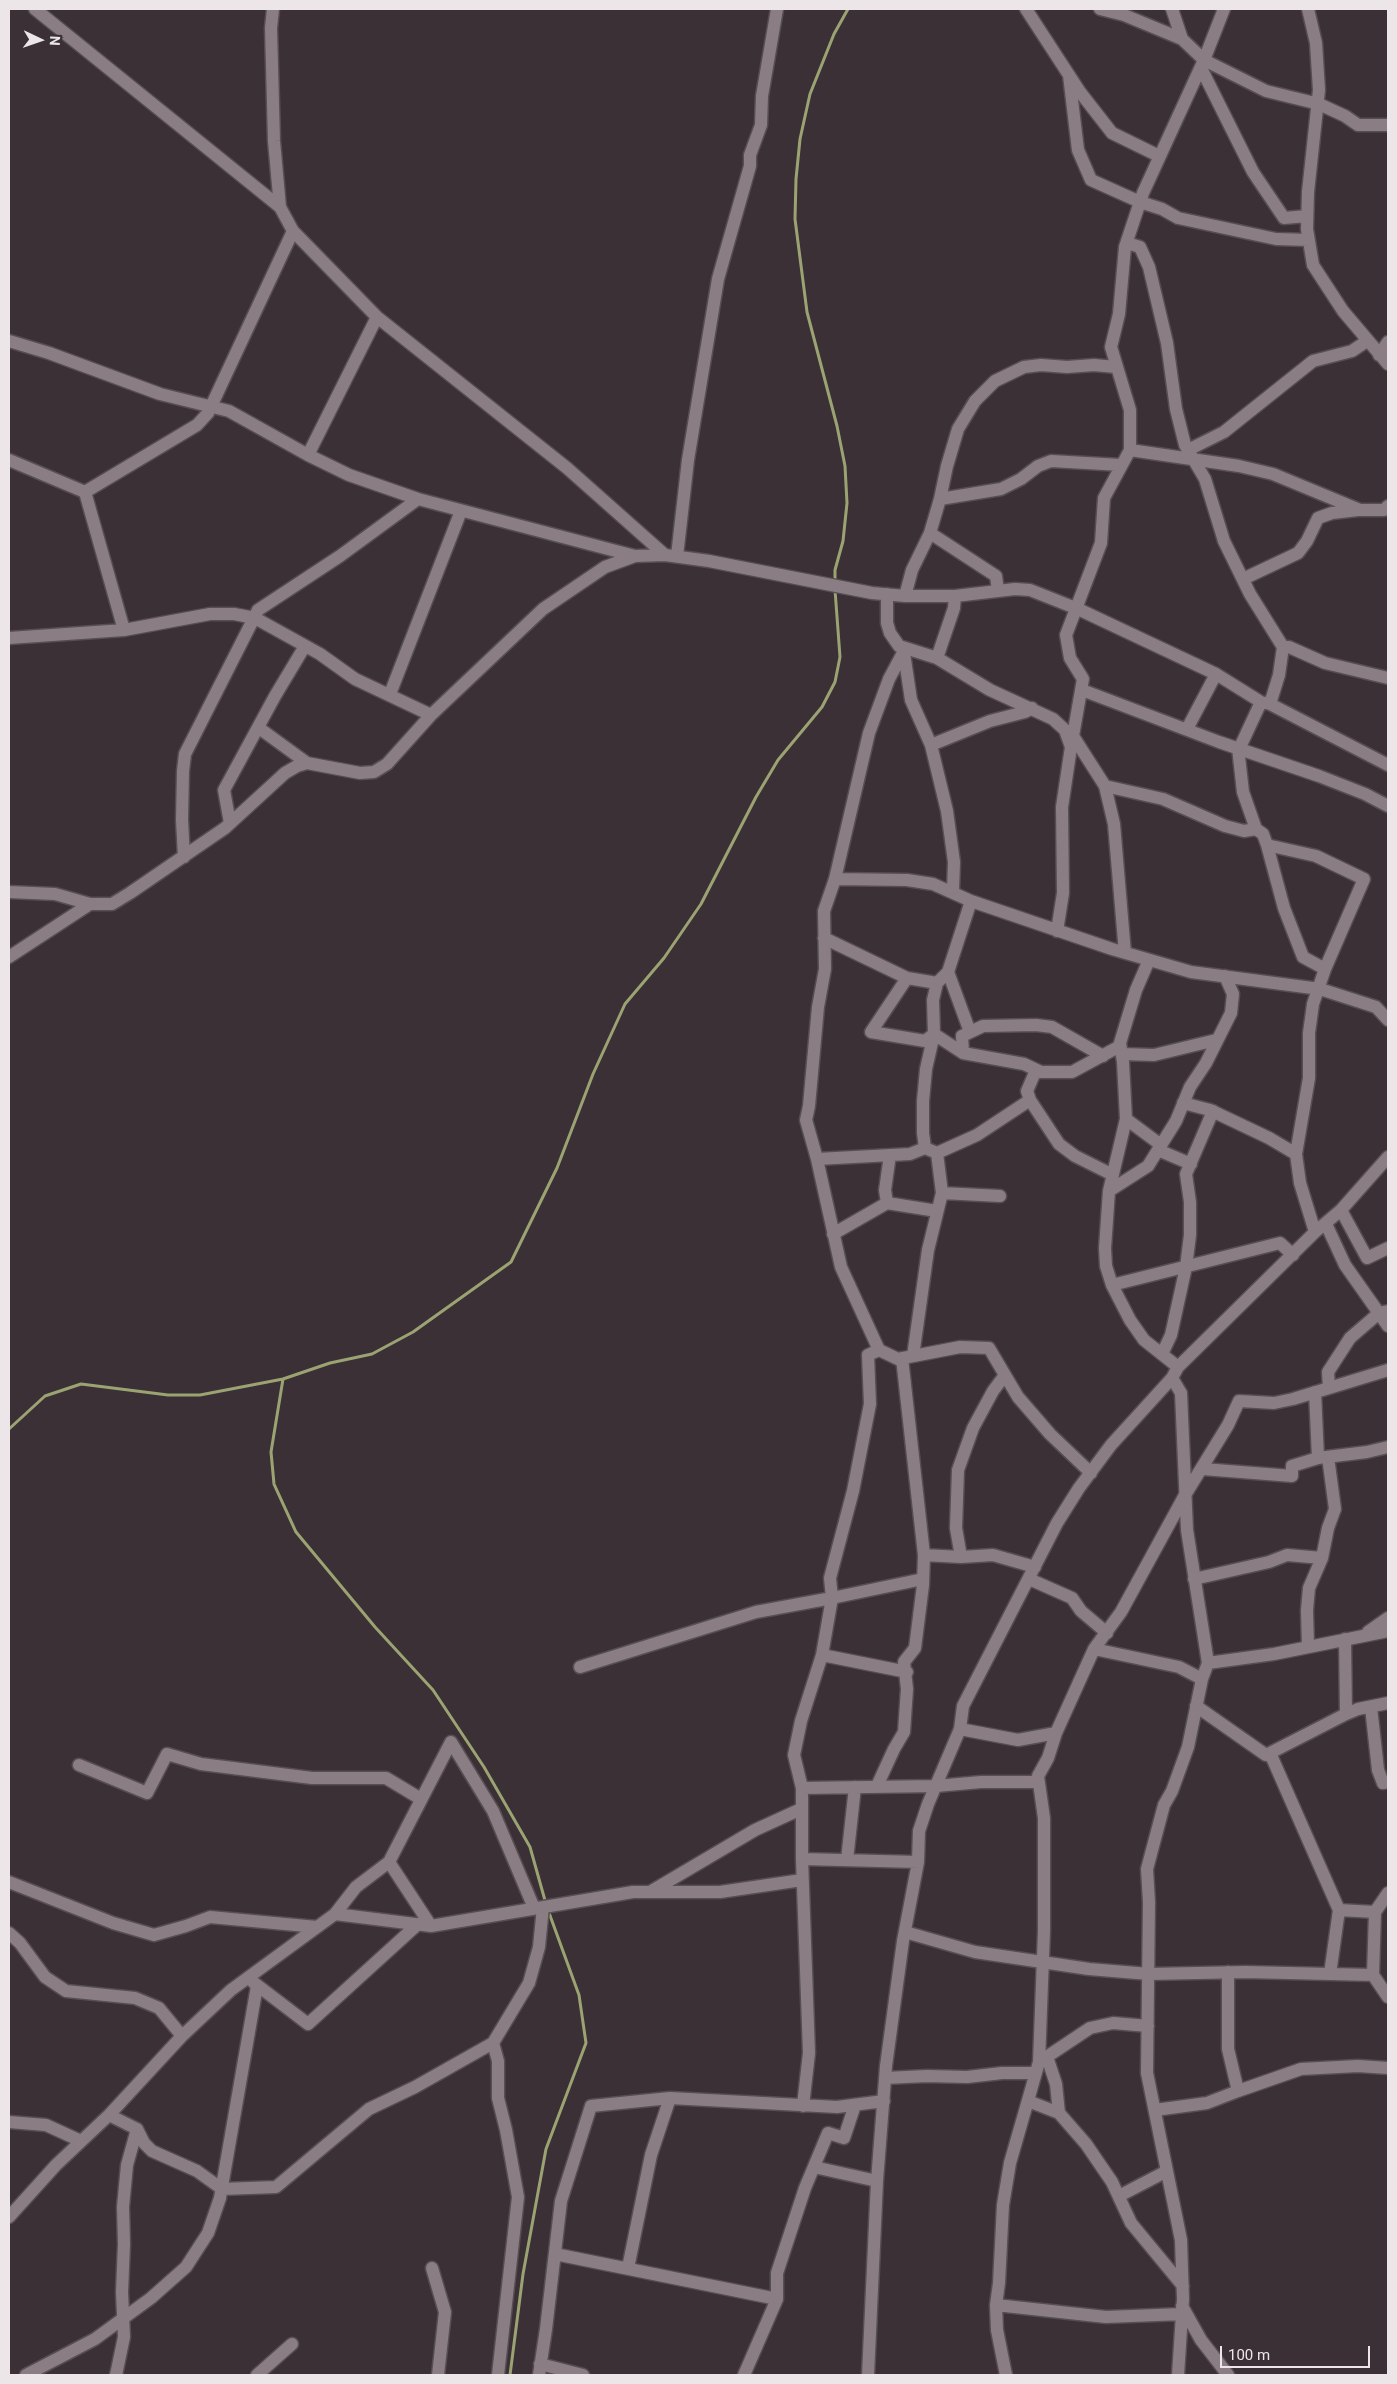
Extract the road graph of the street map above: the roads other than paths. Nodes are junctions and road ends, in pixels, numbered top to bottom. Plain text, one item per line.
1 (35, 9) edge
2 (273, 9) edge
3 (777, 9) edge
4 (1026, 9) edge
5 (1100, 9) edge
6 (1172, 9) edge
7 (1224, 9) edge
8 (1308, 9) edge
9 (1182, 39) junction
10 (1202, 64) junction
11 (1069, 76) junction
12 (1319, 104) junction
13 (1388, 124) edge
14 (1159, 156) junction
15 (1140, 202) junction
16 (280, 208) junction
17 (1307, 216) junction
18 (1284, 218) junction
19 (293, 231) junction
20 (1276, 239) junction
21 (1309, 240) junction
22 (1127, 242) junction
23 (377, 317) junction
24 (9, 341) edge
25 (1366, 341) junction
26 (1388, 342) edge
27 (1384, 359) edge
28 (1116, 367) junction
29 (212, 406) junction
30 (1130, 450) junction
31 (308, 455) junction
32 (1190, 455) junction
33 (9, 460) edge
34 (1121, 465) junction
35 (85, 492) junction
36 (418, 499) junction
37 (940, 499) junction
38 (1388, 506) edge
39 (1360, 510) junction
40 (461, 511) junction
41 (930, 533) junction
42 (635, 556) junction
43 (671, 556) junction
44 (1243, 579) junction
45 (998, 591) junction
46 (887, 594) junction
47 (905, 596) junction
48 (955, 596) junction
49 (1078, 609) junction
50 (255, 618) junction
51 (124, 630) junction
52 (9, 638) edge
53 (306, 646) junction
54 (1283, 647) junction
55 (905, 651) junction
56 (937, 658) junction
57 (1216, 674) junction
58 (1388, 678) edge
59 (1082, 690) junction
60 (390, 694) junction
61 (1265, 703) junction
62 (1032, 708) junction
63 (431, 714) junction
64 (1074, 718) junction
65 (1053, 720) junction
66 (258, 728) junction
67 (1187, 729) junction
68 (930, 745) junction
69 (1075, 747) junction
70 (1238, 748) junction
71 (307, 763) junction
72 (1388, 765) edge
73 (1104, 786) junction
74 (1388, 806) edge
75 (230, 823) junction
76 (1256, 829) junction
77 (1267, 845) junction
78 (184, 857) junction
79 (835, 878) junction
80 (9, 892) edge
81 (952, 892) junction
82 (971, 901) junction
83 (90, 904) junction
84 (1057, 931) junction
85 (824, 938) junction
86 (1126, 953) junction
87 (9, 956) edge
88 (1149, 960) junction
89 (1325, 968) junction
90 (948, 972) junction
91 (1225, 976) junction
92 (907, 978) junction
93 (937, 983) junction
94 (1320, 989) junction
95 (1388, 1020) edge
96 (970, 1032) junction
97 (934, 1034) junction
98 (1216, 1040) junction
99 (1121, 1050) junction
100 (962, 1053) junction
101 (1103, 1056) junction
102 (1036, 1070) junction
103 (1030, 1100) junction
104 (1183, 1104) junction
105 (1213, 1111) junction
106 (1126, 1119) junction
107 (925, 1148) junction
108 (1159, 1148) junction
109 (938, 1153) junction
110 (1296, 1154) junction
111 (890, 1155) junction
112 (1388, 1157) edge
113 (817, 1160) junction
114 (1191, 1164) junction
115 (1113, 1175) junction
116 (1110, 1191) junction
117 (942, 1193) junction
118 (1000, 1196) dead end
119 (887, 1203) junction
120 (1341, 1210) junction
121 (937, 1211) junction
122 (1326, 1224) junction
123 (1315, 1232) junction
124 (834, 1234) junction
125 (1388, 1248) edge
126 (1293, 1255) junction
127 (1186, 1267) junction
128 (1112, 1285) junction
129 (1384, 1312) edge
130 (1388, 1326) edge
131 (878, 1350) junction
132 (1162, 1354) junction
133 (907, 1357) junction
134 (1388, 1370) edge
135 (1175, 1372) junction
136 (1005, 1375) junction
137 (1330, 1388) junction
138 (1315, 1392) junction
139 (1388, 1447) edge
140 (1323, 1458) junction
141 (1203, 1468) junction
142 (1091, 1473) junction
143 (1185, 1495) junction
144 (924, 1555) junction
145 (961, 1557) junction
146 (1322, 1558) junction
147 (1034, 1567) junction
148 (924, 1579) junction
149 (1028, 1579) junction
150 (1194, 1579) junction
151 (832, 1598) junction
152 (1388, 1618) edge
153 (1388, 1631) edge
154 (1107, 1633) junction
155 (1364, 1635) junction
156 (1345, 1639) junction
157 (1308, 1647) junction
158 (1094, 1649) junction
159 (822, 1655) junction
160 (1208, 1663) junction
161 (580, 1667) dead end
162 (907, 1672) junction
163 (1202, 1679) junction
164 (1388, 1703) edge
165 (1196, 1706) junction
166 (1371, 1707) junction
167 (1346, 1714) junction
168 (960, 1730) junction
169 (1056, 1733) junction
170 (1270, 1753) junction
171 (79, 1765) dead end
172 (1038, 1782) junction
173 (1388, 1782) edge
174 (877, 1786) junction
175 (936, 1786) junction
176 (855, 1787) junction
177 (802, 1788) junction
178 (421, 1799) junction
179 (801, 1809) junction
180 (802, 1859) junction
181 (847, 1860) junction
182 (389, 1862) junction
183 (918, 1862) junction
184 (802, 1880) junction
185 (9, 1882) edge
186 (650, 1892) junction
187 (1388, 1893) edge
188 (538, 1907) junction
189 (1339, 1910) junction
190 (1375, 1912) junction
191 (335, 1914) junction
192 (424, 1925) junction
193 (317, 1927) junction
194 (905, 1932) junction
195 (9, 1933) edge
196 (1043, 1962) junction
197 (1228, 1972) junction
198 (1149, 1974) junction
199 (1330, 1974) junction
200 (1373, 1975) junction
201 (252, 1982) junction
202 (1388, 1997) edge
203 (1148, 2026) junction
204 (182, 2036) junction
205 (492, 2043) junction
206 (1041, 2064) junction
207 (1388, 2068) edge
208 (886, 2078) junction
209 (1238, 2091) junction
210 (670, 2098) junction
211 (884, 2101) junction
212 (1028, 2101) junction
213 (855, 2104) junction
214 (803, 2106) junction
215 (1155, 2110) junction
216 (1059, 2113) junction
217 (109, 2115) junction
218 (9, 2122) edge
219 (137, 2129) junction
220 (81, 2141) junction
221 (814, 2167) junction
222 (1167, 2171) junction
223 (877, 2181) junction
224 (222, 2189) junction
225 (1119, 2196) junction
226 (9, 2217) edge
227 (555, 2254) junction
228 (432, 2268) dead end
229 (628, 2268) junction
230 (1183, 2286) junction
231 (777, 2299) junction
232 (996, 2305) junction
233 (1182, 2310) junction
234 (123, 2319) junction
235 (292, 2344) dead end
236 (540, 2369) edge
237 (26, 2375) edge
238 (116, 2375) edge
239 (257, 2375) edge
240 (438, 2375) edge
241 (498, 2375) edge
242 (583, 2375) edge
243 (744, 2375) edge
244 (868, 2375) edge
245 (1006, 2375) edge
246 (1178, 2375) edge
247 (1228, 2375) edge

1 - 16 street
2 - 16 street
3 - 43 street
4 - 11 street
5 - 9 street
6 - 9 street
7 - 10 street
8 - 12 street
9 - 10 street
10 - 12 street
10 - 14 street
10 - 18 street
11 - 14 street
11 - 15 street
12 - 13 street
12 - 17 street
14 - 15 street
15 - 20 street
15 - 22 street
16 - 19 street
17 - 18 street
17 - 21 street
18 - 20 street
19 - 23 street
19 - 29 street
20 - 21 street
21 - 25 street
22 - 28 street
22 - 32 street
23 - 31 street
23 - 43 street
24 - 29 street
25 - 27 street
25 - 32 street
26 - 27 street
28 - 30 street
28 - 37 street
29 - 31 street
29 - 35 street
30 - 32 street
30 - 34 street
31 - 36 street
32 - 39 street
32 - 44 street
33 - 35 street
34 - 37 street
34 - 49 street
35 - 51 street
36 - 40 street
36 - 50 street
37 - 41 street
38 - 39 street
39 - 44 street
40 - 42 street
40 - 60 street
41 - 45 street
41 - 47 street
42 - 43 street
42 - 63 street
43 - 46 street
44 - 54 street
45 - 48 street
45 - 49 street
46 - 47 street
46 - 55 street
47 - 48 street
48 - 56 street
49 - 57 street
49 - 59 street
50 - 51 street
50 - 53 street
50 - 78 street
51 - 52 street
53 - 60 street
53 - 66 street
54 - 58 street
54 - 61 street
55 - 56 street
55 - 68 street
55 - 79 street
56 - 62 street
57 - 61 street
57 - 67 street
59 - 64 street
59 - 67 street
60 - 63 street
61 - 70 street
61 - 72 street
62 - 65 street
62 - 68 street
63 - 71 street
64 - 65 street
64 - 69 street
65 - 69 street
66 - 71 street
66 - 75 street
67 - 70 street
68 - 81 street
69 - 73 street
69 - 84 street
70 - 74 street
70 - 76 street
71 - 75 street
73 - 76 street
73 - 86 street
75 - 78 street
76 - 77 street
77 - 89 street
77 - 89 street
78 - 83 street
79 - 81 street
79 - 85 street
80 - 83 street
81 - 82 street
82 - 84 street
82 - 90 street
83 - 87 street
84 - 86 street
85 - 92 street
85 - 113 street
86 - 88 street
88 - 91 street
88 - 99 street
89 - 94 street
90 - 93 street
90 - 96 street
91 - 94 street
91 - 98 street
92 - 93 street
92 - 97 street
93 - 97 street
94 - 95 street
94 - 110 street
96 - 100 street
96 - 101 street
97 - 100 street
97 - 107 street
98 - 99 street
98 - 104 street
99 - 101 street
99 - 106 street
100 - 102 street
101 - 102 street
102 - 103 street
103 - 109 street
103 - 115 street
104 - 105 street
104 - 108 street
105 - 110 street
105 - 114 street
106 - 108 street
106 - 115 street
107 - 109 street
107 - 111 street
108 - 114 street
108 - 116 street
109 - 117 street
110 - 123 street
111 - 113 street
111 - 119 street
112 - 120 street
113 - 124 street
114 - 127 street
115 - 116 street
116 - 128 street
117 - 118 street
117 - 121 street
119 - 121 street
119 - 124 street
120 - 122 street
120 - 125 street
121 - 133 street
122 - 123 street
122 - 129 street
123 - 126 street
124 - 131 street
126 - 127 street
126 - 135 street
127 - 128 street
127 - 132 street
128 - 132 street
129 - 130 street
129 - 137 street
131 - 133 street
131 - 151 street
132 - 135 street
133 - 136 street
133 - 144 street
134 - 137 street
135 - 142 street
135 - 143 street
136 - 142 street
136 - 145 street
137 - 138 street
138 - 140 street
138 - 141 street
139 - 140 street
140 - 141 street
140 - 146 street
141 - 143 street
142 - 147 street
143 - 150 street
143 - 154 street
144 - 145 street
144 - 148 street
145 - 147 street
146 - 150 street
146 - 157 street
147 - 149 street
148 - 151 street
148 - 162 street
149 - 154 street
149 - 168 street
150 - 160 street
151 - 159 street
151 - 161 street
152 - 155 street
153 - 155 street
154 - 158 street
155 - 156 street
156 - 157 street
156 - 167 street
157 - 160 street
158 - 163 street
158 - 169 street
159 - 162 street
159 - 177 street
160 - 163 street
162 - 174 street
163 - 165 street
164 - 166 street
165 - 170 street
165 - 198 street
166 - 167 street
166 - 173 street
167 - 170 street
168 - 169 street
168 - 175 street
169 - 172 street
170 - 189 street
171 - 178 street
172 - 175 street
172 - 196 street
174 - 175 street
174 - 176 street
175 - 183 street
176 - 177 street
176 - 181 street
177 - 179 street
178 - 182 street
178 - 188 street
179 - 180 street
179 - 186 street
180 - 181 street
180 - 184 street
181 - 183 street
182 - 191 street
182 - 192 street
183 - 194 street
184 - 186 street
184 - 214 street
185 - 193 street
186 - 188 street
187 - 190 street
188 - 192 street
188 - 205 street
189 - 190 street
189 - 199 street
190 - 200 street
191 - 192 street
191 - 193 street
192 - 201 street
193 - 201 street
194 - 196 street
194 - 208 street
195 - 204 street
196 - 198 street
196 - 206 street
197 - 198 street
197 - 199 street
197 - 209 street
198 - 203 street
199 - 200 street
200 - 202 street
201 - 204 street
201 - 224 street
203 - 206 street
203 - 215 street
204 - 217 street
205 - 224 street
205 - 241 street
206 - 208 street
206 - 212 street
206 - 216 street
207 - 209 street
208 - 211 street
209 - 215 street
210 - 214 street
210 - 227 street
210 - 229 street
211 - 213 street
211 - 223 street
212 - 216 street
212 - 232 street
213 - 214 street
213 - 221 street
215 - 222 street
216 - 225 street
217 - 219 street
217 - 220 street
218 - 220 street
219 - 224 street
219 - 234 street
220 - 226 street
221 - 223 street
221 - 231 street
222 - 225 street
222 - 230 street
223 - 244 street
224 - 234 street
225 - 230 street
227 - 229 street
227 - 236 street
228 - 240 street
229 - 231 street
230 - 233 street
231 - 243 street
232 - 233 street
232 - 245 street
233 - 246 street
233 - 247 street
234 - 237 street
234 - 238 street
235 - 239 street
236 - 242 street

